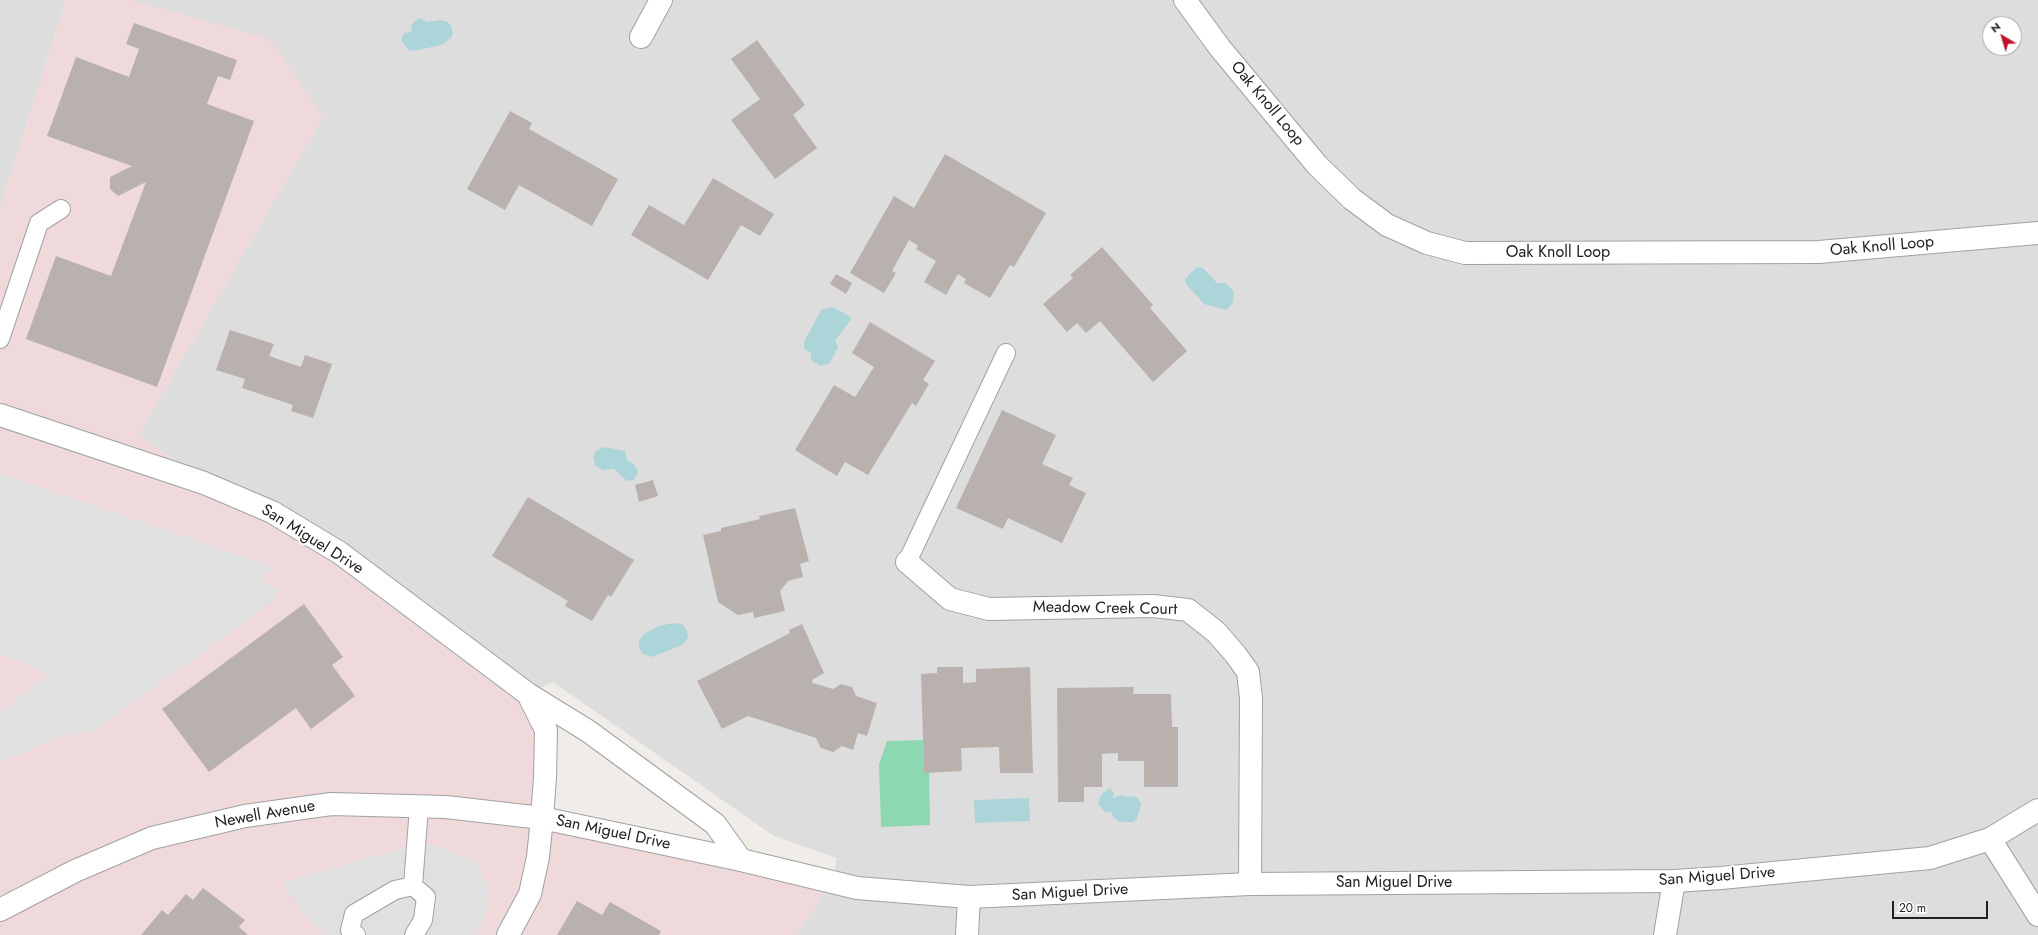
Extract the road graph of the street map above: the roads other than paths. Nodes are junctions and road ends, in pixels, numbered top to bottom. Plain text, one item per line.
1 (661, 0) edge
2 (1185, 0) edge
3 (641, 37) dead end
4 (61, 209) dead end
5 (2038, 234) edge
6 (0, 339) edge
7 (1006, 353) dead end
8 (0, 415) edge
9 (906, 562) joint
10 (528, 694) junction
11 (419, 807) junction
12 (2038, 810) edge
13 (542, 818) junction
14 (1990, 839) junction
15 (741, 860) junction
16 (1674, 881) junction
17 (1250, 884) junction
18 (414, 886) junction
19 (969, 897) junction
20 (2, 910) edge
21 (2038, 915) edge
22 (356, 935) edge
23 (414, 935) edge
24 (508, 935) edge
25 (967, 935) edge
26 (1665, 935) edge

1 - 3 street
2 - 5 street, Oak Knoll Loop
4 - 6 lane
7 - 9 lane
8 - 10 street, San Miguel Drive
9 - 17 street, Meadow Creek Court
10 - 13 street, San Miguel Drive
10 - 15 street, San Miguel Drive
11 - 13 street, Newell Avenue
11 - 18 lane
11 - 20 street, Newell Avenue
12 - 14 street, San Miguel Drive
13 - 15 street, San Miguel Drive
13 - 24 street
14 - 16 street, San Miguel Drive
14 - 21 street
15 - 19 street, San Miguel Drive
16 - 17 street, San Miguel Drive
16 - 26 street
17 - 19 street, San Miguel Drive
18 - 22 lane
18 - 23 lane
19 - 25 street

